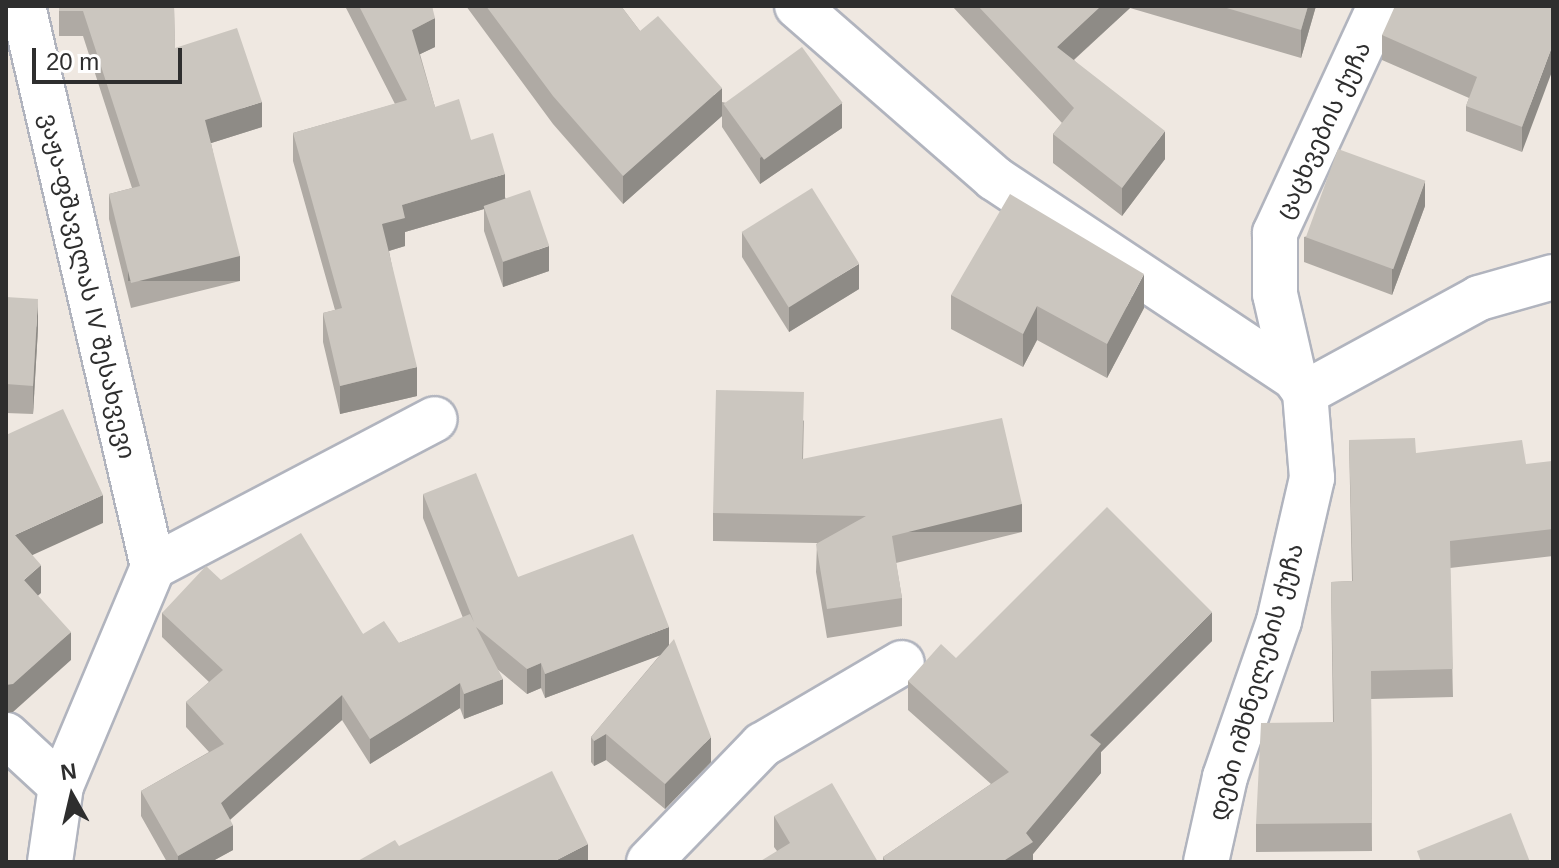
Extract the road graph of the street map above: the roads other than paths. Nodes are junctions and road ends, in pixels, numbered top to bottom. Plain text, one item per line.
1 (23, 6) edge
2 (797, 6) edge
3 (1380, 6) edge
4 (1553, 277) edge
5 (1300, 385) junction
6 (435, 419) dead end
7 (153, 567) junction
8 (902, 663) dead end
9 (6, 735) edge
10 (61, 786) junction
11 (50, 862) edge
12 (649, 862) edge
13 (1206, 862) edge

1 - 7 street, ვაჟა-ფშაველას IV შესახვევი
2 - 5 street
3 - 5 street, ცაცხვების ქუჩა
4 - 5 street
5 - 13 street, დები იშხნელების ქუჩა
6 - 7 street
7 - 10 street
8 - 12 street
9 - 10 street
10 - 11 street

